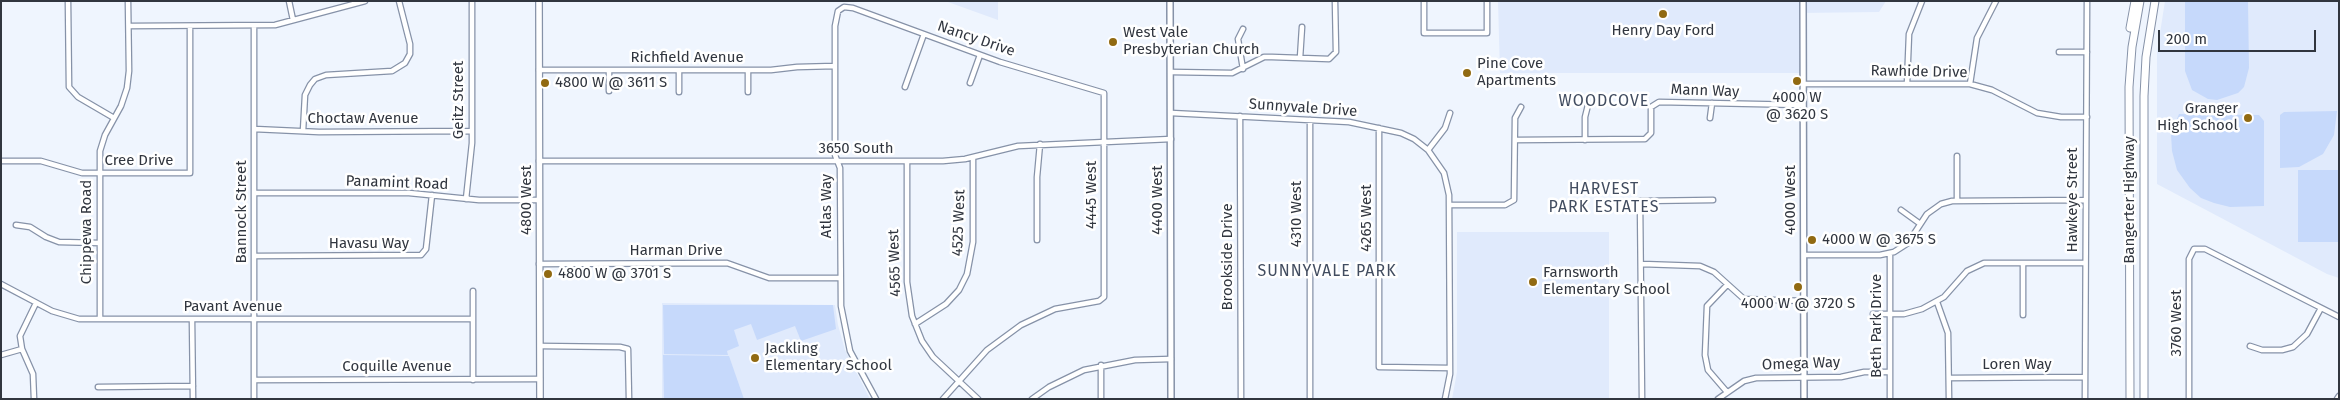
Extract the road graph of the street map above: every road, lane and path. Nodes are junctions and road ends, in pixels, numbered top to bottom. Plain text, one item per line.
1 (68, 1) edge
2 (128, 1) edge
3 (289, 1) edge
4 (363, 1) edge
5 (399, 1) edge
6 (472, 1) edge
7 (539, 1) edge
8 (1170, 1) edge
9 (1335, 1) edge
10 (1424, 1) edge
11 (1487, 1) edge
12 (1803, 1) edge
13 (1922, 1) edge
14 (1996, 1) edge
15 (2087, 1) edge
16 (2135, 1) edge
17 (2140, 1) edge
18 (2150, 1) edge
19 (2155, 1) edge
20 (840, 8) joint
21 (2151, 19) junction
22 (293, 20) junction
23 (129, 26) junction
24 (190, 26) junction
25 (254, 26) junction
26 (1302, 27) dead end
27 (1243, 29) dead end
28 (924, 34) junction
29 (2059, 52) dead end
30 (2087, 52) junction
31 (980, 55) junction
32 (1300, 58) junction
33 (835, 66) junction
34 (1242, 69) junction
35 (539, 70) junction
36 (609, 70) junction
37 (679, 70) junction
38 (748, 70) junction
39 (1170, 72) junction
40 (2130, 76) junction
41 (970, 83) dead end
42 (1803, 84) junction
43 (1907, 84) junction
44 (1970, 84) junction
45 (905, 87) dead end
46 (609, 91) dead end
47 (679, 92) dead end
48 (748, 92) dead end
49 (1104, 93) joint
50 (1712, 103) junction
51 (1588, 105) dead end
52 (1522, 106) dead end
53 (1803, 106) junction
54 (1171, 112) junction
55 (1450, 113) dead end
56 (1240, 116) junction
57 (2087, 117) junction
58 (114, 118) junction
59 (1710, 118) dead end
60 (1310, 120) junction
61 (1380, 128) junction
62 (254, 129) junction
63 (303, 131) junction
64 (472, 132) junction
65 (1171, 139) junction
66 (1515, 140) junction
67 (1585, 140) junction
68 (1104, 142) junction
69 (1040, 144) junction
70 (1428, 150) junction
71 (1957, 156) dead end
72 (973, 157) junction
73 (1, 161) edge
74 (539, 161) junction
75 (837, 161) junction
76 (906, 162) junction
77 (100, 173) junction
78 (254, 193) junction
79 (432, 195) junction
80 (466, 199) junction
81 (539, 200) junction
82 (1713, 200) dead end
83 (1957, 200) junction
84 (2085, 200) junction
85 (1450, 205) junction
86 (1901, 210) dead end
87 (1919, 223) junction
88 (16, 225) dead end
89 (1037, 240) dead end
90 (100, 243) junction
91 (1890, 254) junction
92 (1804, 255) junction
93 (254, 256) junction
94 (2023, 263) junction
95 (2085, 263) junction
96 (539, 264) junction
97 (1642, 264) junction
98 (840, 278) junction
99 (1, 284) edge
100 (1727, 285) junction
101 (473, 291) dead end
102 (1804, 301) junction
103 (1937, 302) junction
104 (36, 303) junction
105 (2321, 308) junction
106 (1873, 314) dead end
107 (1890, 314) junction
108 (2023, 315) dead end
109 (2339, 318) edge
110 (100, 319) junction
111 (192, 319) junction
112 (254, 319) junction
113 (473, 319) junction
114 (914, 324) junction
115 (540, 346) junction
116 (2250, 346) dead end
117 (22, 349) junction
118 (1, 355) edge
119 (1171, 360) junction
120 (1101, 365) junction
121 (1450, 368) junction
122 (1890, 372) junction
123 (1804, 377) junction
124 (2085, 377) junction
125 (1949, 378) junction
126 (254, 380) junction
127 (473, 380) junction
128 (540, 380) junction
129 (959, 382) junction
130 (193, 386) junction
131 (98, 387) dead end
132 (1727, 392) junction
133 (34, 399) edge
134 (193, 399) edge
135 (254, 399) edge
136 (540, 399) edge
137 (630, 399) edge
138 (876, 399) edge
139 (943, 399) edge
140 (978, 399) edge
141 (1032, 399) edge
142 (1101, 399) edge
143 (1171, 399) edge
144 (1241, 399) edge
145 (1310, 399) edge
146 (1445, 399) edge
147 (1642, 399) edge
148 (1718, 399) edge
149 (1804, 399) edge
150 (1890, 399) edge
151 (1949, 399) edge
152 (2085, 399) edge
153 (2130, 399) edge
154 (2144, 399) edge
155 (2190, 399) edge

1 - 58 street
2 - 23 street, Chippewa Road
3 - 22 street
4 - 22 street
5 - 63 street
6 - 64 street, Geitz Street
7 - 35 main road, 4800 West
8 - 39 street, 4400 West
9 - 32 street
10 - 11 street
12 - 42 street, 4000 West
13 - 43 street
14 - 44 street
15 - 30 street, Hawkeye Street
16 - 40 highway
17 - 40 highway, Bangerter Highway
18 - 21 highway
19 - 21 highway, Bangerter Highway
20 - 28 street, Nancy Drive
20 - 33 street, Atlas Way
21 - 154 highway, Bangerter Highway
22 - 25 street
23 - 24 street
23 - 58 street, Chippewa Road
24 - 25 street
24 - 77 street, Cree Drive
25 - 62 street, Bannock Street
26 - 32 street
27 - 34 street
28 - 31 street, Nancy Drive
28 - 45 street
29 - 30 street
30 - 57 street, Hawkeye Street
31 - 41 street
31 - 49 street, Nancy Drive
32 - 34 street
33 - 38 street, Richfield Avenue
33 - 75 street, Atlas Way
34 - 39 street
35 - 36 street, Richfield Avenue
35 - 74 main road, 4800 West
36 - 37 street, Richfield Avenue
36 - 46 street
37 - 38 street, Richfield Avenue
37 - 47 street
38 - 48 street
39 - 54 street, 4400 West
40 - 153 highway, Bangerter Highway
42 - 43 street, Rawhide Drive
42 - 53 street, 4000 West
43 - 44 street, Rawhide Drive
44 - 57 street, Rawhide Drive
49 - 68 street, 4445 West
50 - 53 street, Mann Way
50 - 59 street
50 - 67 street, Mann Way
51 - 67 street
52 - 66 street
53 - 92 street, 4000 West
54 - 56 street, Sunnyvale Drive
54 - 65 street, 4400 West
55 - 70 street
56 - 60 street, Sunnyvale Drive
56 - 144 street, Brookside Drive
57 - 84 street, Hawkeye Street
58 - 77 street, Chippewa Road
60 - 61 street, Sunnyvale Drive
60 - 145 street, 4310 West
61 - 70 street, Sunnyvale Drive
61 - 121 street, 4265 West
62 - 63 street, Choctaw Avenue
62 - 78 street, Bannock Street
63 - 64 street, Choctaw Avenue
64 - 80 street, Geitz Street
65 - 68 street, 3650 South
65 - 119 street, 4400 West
66 - 67 street, Mann Way
66 - 85 street
68 - 69 street, 3650 South
68 - 129 street, 4445 West
69 - 72 street, 3650 South
69 - 89 street
70 - 85 street, Sunnyvale Drive
71 - 83 street
72 - 76 street, 3650 South
72 - 114 street, 4525 West
73 - 77 street, Cree Drive
74 - 75 street, 3650 South
74 - 81 main road, 4800 West
75 - 76 street, 3650 South
75 - 98 street, Atlas Way
76 - 114 street, 4565 West
77 - 90 street, Chippewa Road
78 - 79 street, Panamint Road
78 - 93 street, Bannock Street
79 - 80 street, Panamint Road
79 - 93 street, Havasu Way
80 - 81 street, Panamint Road
81 - 96 main road, 4800 West
82 - 97 street
83 - 84 street
83 - 87 street
84 - 95 street, Hawkeye Street
85 - 121 street, Sunnyvale Drive
86 - 87 street
87 - 91 street
88 - 90 street
90 - 110 street, Chippewa Road
91 - 92 street
91 - 107 street, Beth Park Drive
92 - 102 street, 4000 West
93 - 112 street, Bannock Street
94 - 95 street
94 - 103 street
94 - 108 street
95 - 124 street, Hawkeye Street
96 - 98 street, Harman Drive
96 - 115 main road, 4800 West
97 - 100 street
97 - 147 street
98 - 138 street, Atlas Way
99 - 104 street, Pavant Avenue
100 - 102 street
100 - 132 street
101 - 113 street
102 - 123 street, 4000 West
103 - 107 street
103 - 125 street
104 - 110 street, Pavant Avenue
104 - 117 street
105 - 109 street
105 - 116 street
105 - 155 street, 3760 West
106 - 107 street
107 - 122 street, Beth Park Drive
110 - 111 street, Pavant Avenue
111 - 112 street, Pavant Avenue
111 - 130 street
112 - 113 street, Pavant Avenue
112 - 126 street, Bannock Street
113 - 127 street
114 - 129 street, 4565 West
115 - 128 main road, 4800 West
115 - 137 street
117 - 118 street
117 - 133 street
119 - 120 street
119 - 143 street, 4400 West
120 - 141 street
120 - 142 street
121 - 146 street, Sunnyvale Drive
122 - 123 street, Omega Way
122 - 150 street, Beth Park Drive
123 - 132 street, Omega Way
123 - 149 street, 4000 West
124 - 125 street, Loren Way
124 - 152 street, Hawkeye Street
125 - 151 street
126 - 127 street, Coquille Avenue
126 - 135 street, Bannock Street
127 - 128 street, Coquille Avenue
128 - 136 main road, 4800 West
129 - 139 street
129 - 140 street, 4565 West
130 - 131 street
130 - 134 street
132 - 148 street, Omega Way

